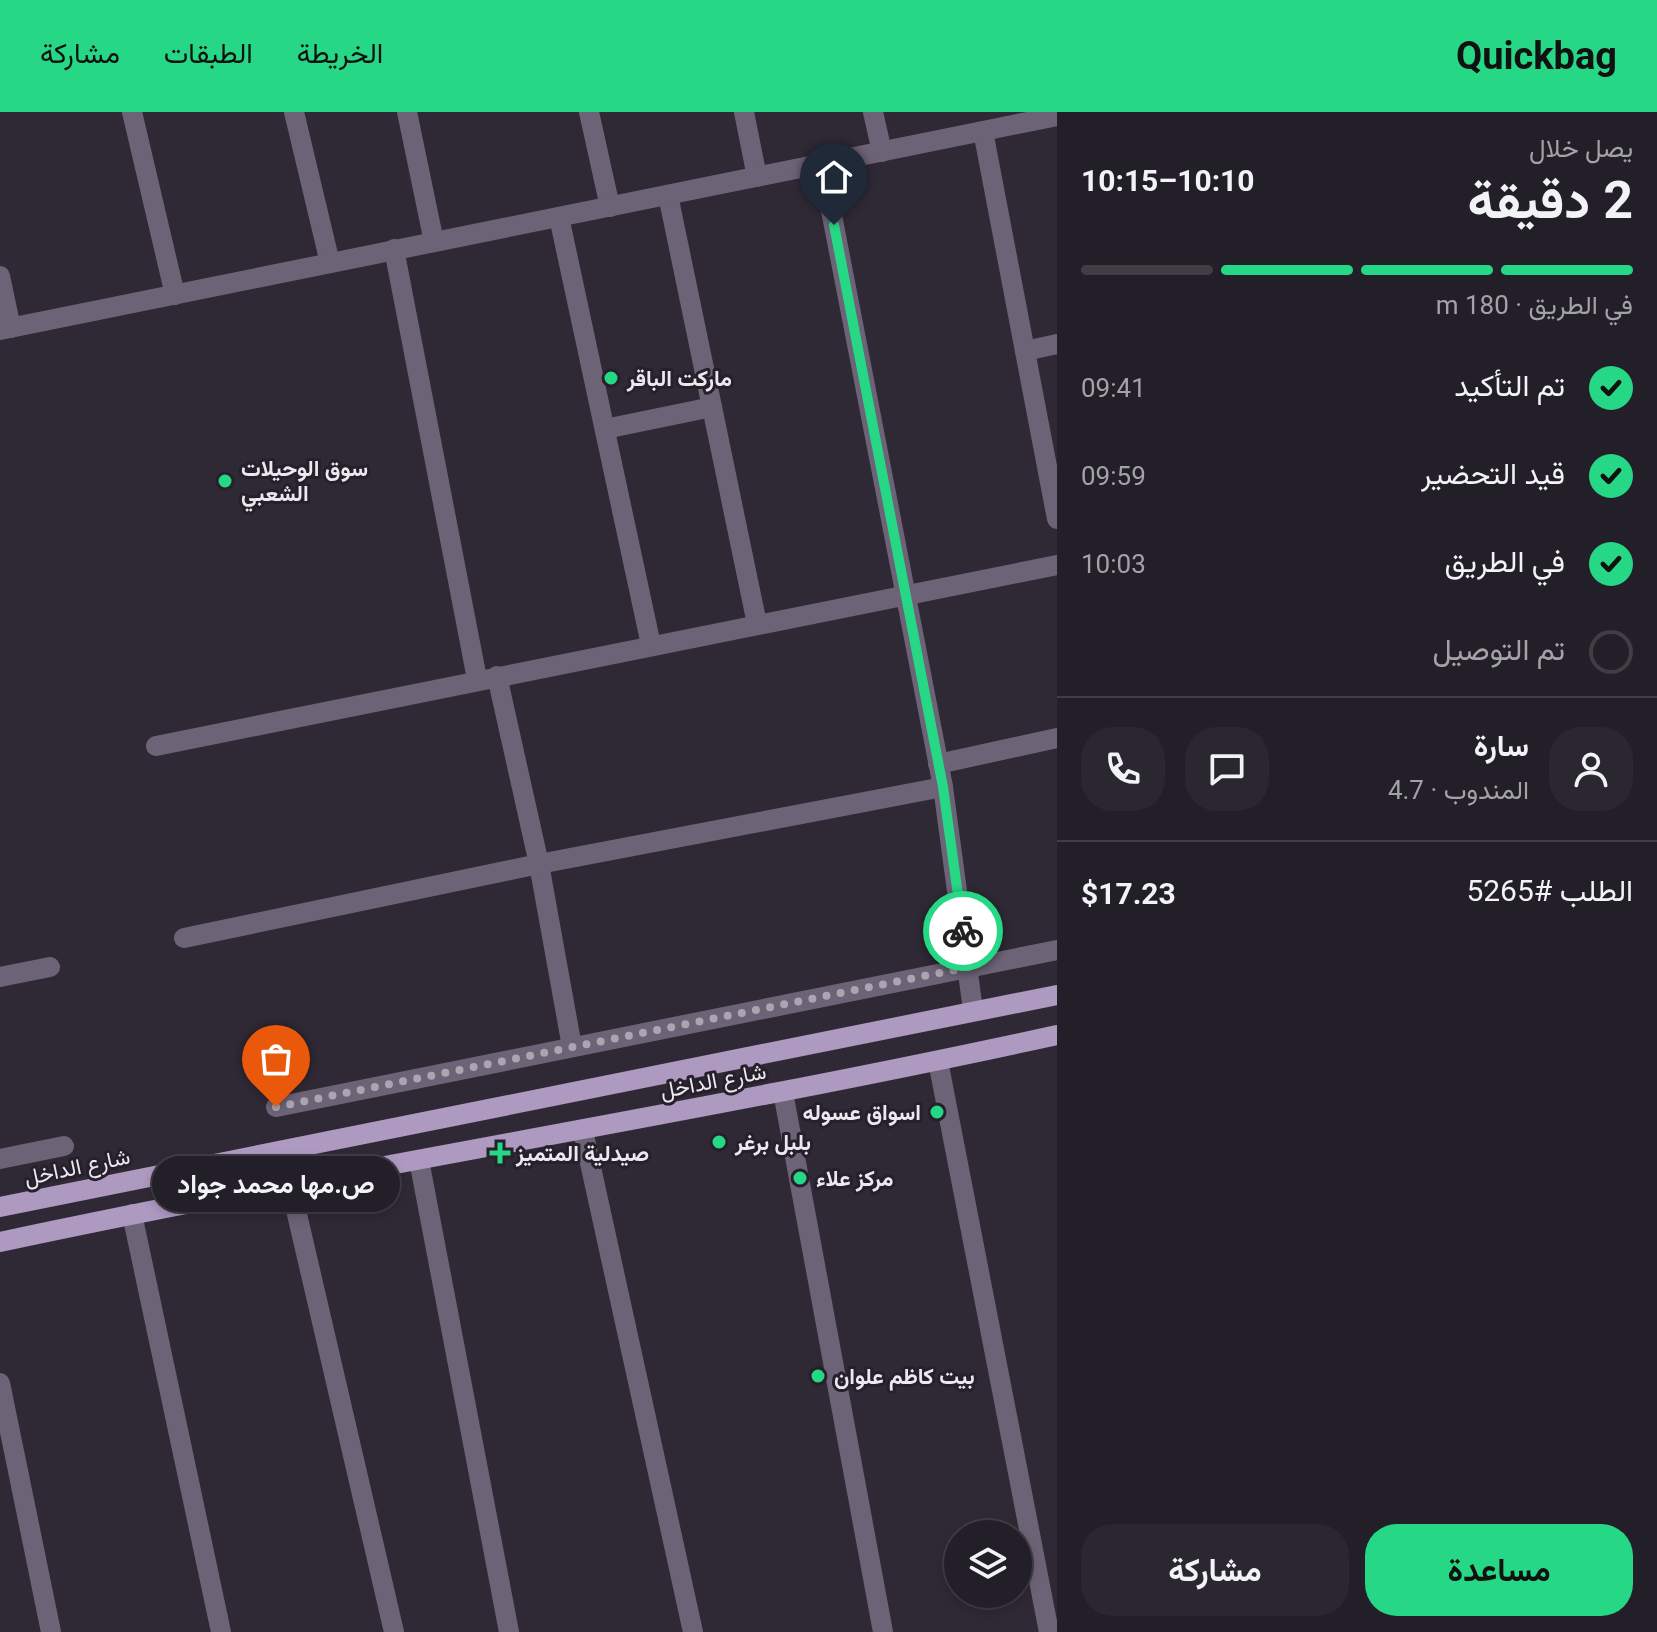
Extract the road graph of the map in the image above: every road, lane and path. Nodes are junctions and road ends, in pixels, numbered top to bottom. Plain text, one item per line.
1 (132, 112) edge
2 (294, 112) edge
3 (407, 112) edge
4 (589, 112) edge
5 (744, 112) edge
6 (873, 112) edge
7 (1034, 116) edge
8 (1057, 116) edge
9 (983, 131) junction
10 (882, 152) junction
11 (822, 164) junction
12 (757, 177) junction
13 (668, 195) junction
14 (610, 207) junction
15 (559, 217) junction
16 (434, 242) junction
17 (394, 249) junction
18 (330, 263) junction
19 (0, 276) edge
20 (175, 295) junction
21 (6, 329) edge
22 (1057, 344) edge
23 (1025, 351) junction
24 (712, 407) junction
25 (605, 429) junction
26 (1057, 519) edge
27 (1057, 565) edge
28 (905, 595) junction
29 (757, 624) junction
30 (651, 645) junction
31 (487, 677) junction
32 (1057, 738) edge
33 (156, 746) dead end
34 (938, 764) junction
35 (943, 787) junction
36 (539, 864) junction
37 (184, 938) dead end
38 (1057, 950) edge
39 (50, 967) dead end
40 (969, 967) junction
41 (0, 977) edge
42 (1057, 995) edge
43 (973, 1010) junction
44 (1057, 1035) edge
45 (572, 1047) junction
46 (938, 1061) junction
47 (783, 1092) junction
48 (276, 1107) dead end
49 (583, 1131) junction
50 (64, 1146) dead end
51 (0, 1159) edge
52 (419, 1160) junction
53 (290, 1184) junction
54 (0, 1207) edge
55 (132, 1214) junction
56 (0, 1242) edge
57 (0, 1383) edge
58 (51, 1632) edge
59 (221, 1632) edge
60 (394, 1632) edge
61 (509, 1632) edge
62 (693, 1632) edge
63 (883, 1632) edge
64 (1049, 1632) edge

1 - 20 street
2 - 18 street
3 - 16 street
4 - 14 street
5 - 12 street
6 - 10 street
7 - 8 street
7 - 9 street
9 - 10 street
9 - 23 street
10 - 11 street
11 - 12 street
11 - 28 street
12 - 13 street
13 - 14 street
13 - 24 street
14 - 15 street
15 - 16 street
15 - 25 street
16 - 17 street
17 - 18 street
17 - 31 street
18 - 20 street
19 - 21 street
20 - 21 street
22 - 23 street
23 - 26 street
24 - 25 street
24 - 29 street
25 - 30 street
27 - 28 street
28 - 29 street
28 - 34 street
29 - 30 street
30 - 31 street
31 - 33 street
31 - 36 street
32 - 34 street
34 - 35 street
35 - 36 street
35 - 40 street
36 - 37 street
36 - 45 street
38 - 40 street
39 - 41 street
40 - 43 street
40 - 45 street
42 - 43 main road, شارع الداخل
43 - 54 main road, شارع الداخل
44 - 46 main road, شارع الداخل
45 - 48 street
46 - 47 main road, شارع الداخل
46 - 64 street
47 - 49 main road, شارع الداخل
47 - 63 street
49 - 52 main road, شارع الداخل
49 - 62 street
50 - 51 street
52 - 53 main road, شارع الداخل
52 - 61 street
53 - 55 main road, شارع الداخل
53 - 60 street
55 - 56 main road, شارع الداخل
55 - 59 street
57 - 58 street

